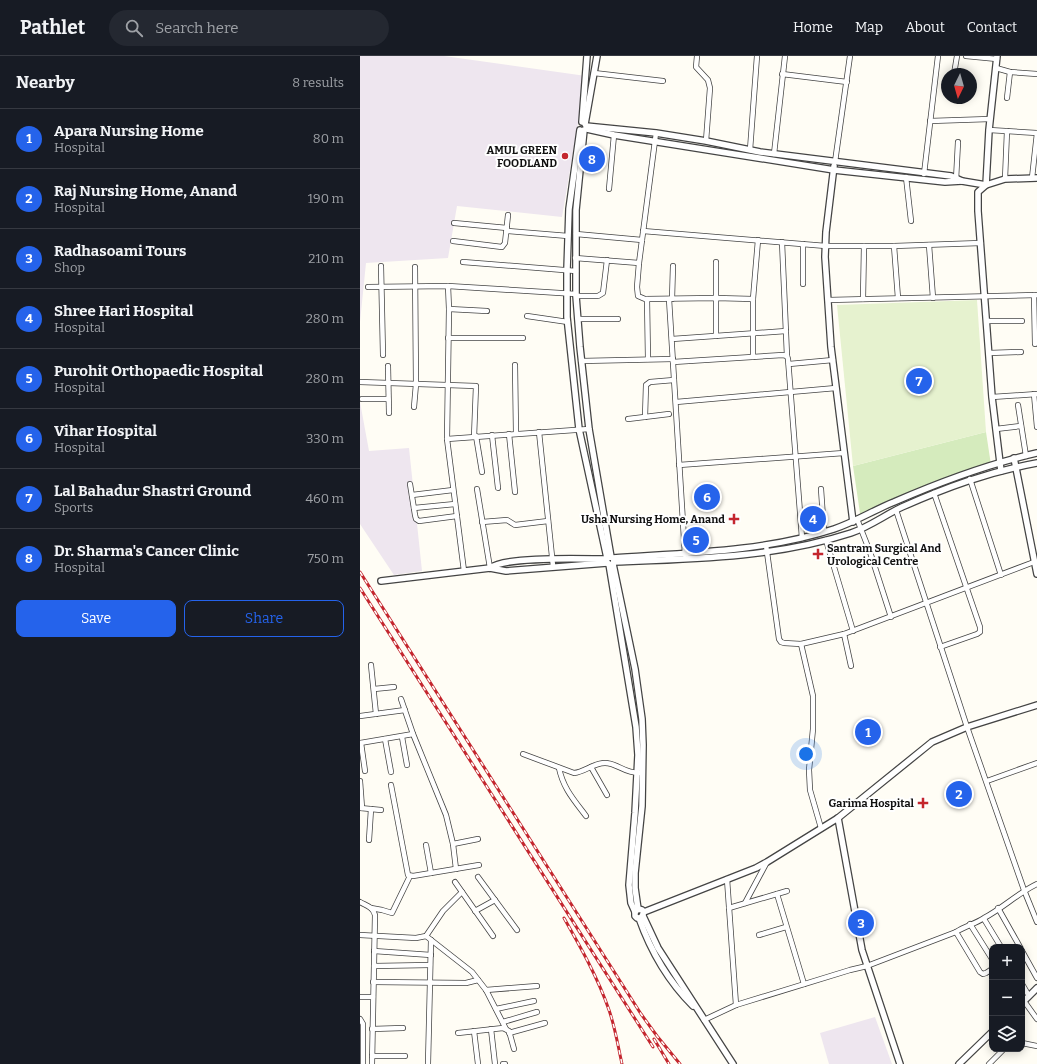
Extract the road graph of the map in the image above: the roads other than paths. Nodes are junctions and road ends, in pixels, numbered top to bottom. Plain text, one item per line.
1 (587, 56) edge
2 (597, 56) edge
3 (697, 56) edge
4 (757, 56) edge
5 (784, 56) edge
6 (850, 56) edge
7 (938, 56) edge
8 (957, 56) edge
9 (966, 56) edge
10 (997, 58) edge
11 (955, 68) edge
12 (996, 68) junction
13 (1010, 72) junction
14 (594, 73) junction
15 (782, 74) junction
16 (1037, 74) edge
17 (663, 81) dead end
18 (847, 82) junction
19 (1007, 98) dead end
20 (990, 119) junction
21 (930, 122) junction
22 (584, 127) junction
23 (989, 130) junction
24 (1008, 131) junction
25 (656, 133) junction
26 (1037, 133) edge
27 (614, 135) junction
28 (655, 141) junction
29 (706, 141) junction
30 (958, 142) dead end
31 (750, 150) junction
32 (774, 154) junction
33 (835, 162) junction
34 (834, 170) junction
35 (924, 174) junction
36 (906, 178) junction
37 (1035, 178) edge
38 (1005, 179) junction
39 (958, 181) junction
40 (986, 185) junction
41 (609, 189) dead end
42 (508, 215) dead end
43 (911, 222) dead end
44 (454, 223) dead end
45 (507, 230) junction
46 (643, 231) junction
47 (576, 234) junction
48 (568, 236) junction
49 (642, 240) junction
50 (758, 240) junction
51 (453, 241) dead end
52 (782, 242) junction
53 (981, 243) junction
54 (803, 244) junction
55 (929, 245) junction
56 (826, 246) junction
57 (864, 246) junction
58 (894, 246) junction
59 (575, 258) junction
60 (607, 260) junction
61 (463, 262) dead end
62 (716, 262) dead end
63 (639, 263) junction
64 (381, 266) dead end
65 (673, 266) dead end
66 (415, 267) dead end
67 (567, 270) junction
68 (576, 271) junction
69 (803, 284) dead end
70 (448, 286) junction
71 (368, 287) dead end
72 (382, 287) junction
73 (414, 287) junction
74 (566, 293) junction
75 (576, 295) junction
76 (1035, 295) edge
77 (985, 296) junction
78 (716, 298) junction
79 (898, 298) junction
80 (932, 298) junction
81 (648, 299) junction
82 (670, 299) junction
83 (753, 299) junction
84 (863, 299) junction
85 (828, 300) junction
86 (449, 309) junction
87 (487, 311) dead end
88 (527, 316) dead end
89 (578, 319) junction
90 (618, 319) dead end
91 (1022, 320) dead end
92 (987, 321) junction
93 (568, 322) junction
94 (786, 331) junction
95 (754, 334) junction
96 (716, 336) junction
97 (448, 338) junction
98 (523, 338) dead end
99 (672, 339) junction
100 (1035, 344) dead end
101 (1021, 352) dead end
102 (989, 354) junction
103 (383, 355) dead end
104 (787, 356) junction
105 (754, 357) junction
106 (648, 359) junction
107 (673, 360) junction
108 (833, 360) junction
109 (581, 361) junction
110 (789, 364) junction
111 (515, 365) dead end
112 (388, 366) dead end
113 (674, 380) junction
114 (360, 382) edge
115 (388, 383) junction
116 (416, 384) junction
117 (448, 385) junction
118 (836, 388) junction
119 (791, 392) junction
120 (1035, 394) edge
121 (992, 397) junction
122 (362, 399) dead end
123 (388, 399) junction
124 (676, 402) junction
125 (1018, 405) dead end
126 (414, 407) dead end
127 (389, 413) dead end
128 (669, 414) dead end
129 (645, 417) junction
130 (628, 419) dead end
131 (1021, 426) junction
132 (1037, 427) edge
133 (579, 429) junction
134 (589, 429) junction
135 (996, 429) junction
136 (539, 432) junction
137 (516, 433) junction
138 (509, 434) junction
139 (492, 435) junction
140 (475, 436) junction
141 (447, 439) junction
142 (844, 453) junction
143 (1037, 453) edge
144 (1026, 456) junction
145 (796, 457) junction
146 (1014, 458) junction
147 (1000, 462) junction
148 (1037, 463) edge
149 (679, 465) junction
150 (1016, 467) junction
151 (1001, 471) junction
152 (482, 472) dead end
153 (970, 479) junction
154 (410, 484) dead end
155 (498, 488) dead end
156 (477, 489) dead end
157 (821, 489) dead end
158 (453, 490) junction
159 (515, 492) dead end
160 (934, 493) junction
161 (412, 495) junction
162 (455, 504) junction
163 (414, 508) junction
164 (896, 510) junction
165 (457, 516) junction
166 (548, 521) junction
167 (855, 521) junction
168 (482, 522) junction
169 (861, 529) junction
170 (824, 532) junction
171 (802, 538) junction
172 (826, 540) junction
173 (766, 545) junction
174 (767, 552) junction
175 (685, 556) junction
176 (553, 559) junction
177 (610, 561) junction
178 (1034, 562) junction
179 (553, 566) junction
180 (490, 568) junction
181 (464, 571) junction
182 (1037, 574) edge
183 (1001, 575) junction
184 (381, 581) dead end
185 (966, 587) junction
186 (926, 602) junction
187 (891, 617) junction
188 (853, 631) junction
189 (844, 634) junction
190 (801, 644) junction
191 (940, 647) junction
192 (372, 665) dead end
193 (851, 666) dead end
194 (394, 687) dead end
195 (374, 689) junction
196 (401, 699) dead end
197 (1037, 705) edge
198 (405, 710) junction
199 (376, 714) junction
200 (360, 716) edge
201 (967, 727) junction
202 (413, 734) junction
203 (402, 737) junction
204 (385, 739) junction
205 (360, 743) edge
206 (523, 754) dead end
207 (1037, 763) edge
208 (407, 765) dead end
209 (591, 767) junction
210 (559, 768) junction
211 (365, 771) dead end
212 (391, 772) dead end
213 (640, 773) junction
214 (360, 781) edge
215 (987, 781) junction
216 (391, 785) dead end
217 (607, 795) dead end
218 (361, 808) edge
219 (371, 809) junction
220 (381, 810) dead end
221 (586, 816) dead end
222 (838, 818) junction
223 (821, 828) junction
224 (478, 839) dead end
225 (369, 840) dead end
226 (453, 844) junction
227 (426, 845) dead end
228 (767, 862) junction
229 (479, 865) dead end
230 (456, 869) junction
231 (431, 873) junction
232 (410, 876) junction
233 (478, 877) dead end
234 (727, 879) junction
235 (454, 882) dead end
236 (1037, 884) edge
237 (1024, 890) junction
238 (787, 891) dead end
239 (462, 892) junction
240 (776, 894) junction
241 (495, 900) junction
242 (360, 902) edge
243 (745, 903) junction
244 (372, 908) junction
245 (729, 908) junction
246 (998, 908) junction
247 (475, 911) junction
248 (640, 914) junction
249 (984, 919) junction
250 (1037, 922) edge
251 (970, 924) junction
252 (786, 927) junction
253 (517, 930) dead end
254 (956, 932) junction
255 (360, 935) edge
256 (759, 935) dead end
257 (374, 936) junction
258 (426, 936) junction
259 (493, 936) dead end
260 (431, 940) junction
261 (999, 944) edge
262 (1018, 944) edge
263 (374, 951) junction
264 (989, 954) edge
265 (431, 955) junction
266 (1025, 956) edge
267 (374, 966) junction
268 (430, 966) junction
269 (867, 966) junction
270 (989, 971) edge
271 (1037, 978) edge
272 (478, 980) junction
273 (373, 982) junction
274 (430, 983) junction
275 (804, 984) junction
276 (537, 986) dead end
277 (1037, 988) edge
278 (1025, 989) edge
279 (486, 990) junction
280 (1029, 996) junction
281 (360, 997) edge
282 (373, 997) junction
283 (1025, 1000) edge
284 (534, 1002) dead end
285 (1025, 1004) edge
286 (736, 1005) junction
287 (496, 1009) junction
288 (537, 1012) dead end
289 (1037, 1019) edge
290 (360, 1020) edge
291 (704, 1020) junction
292 (503, 1022) junction
293 (545, 1023) dead end
294 (403, 1028) dead end
295 (372, 1029) junction
296 (491, 1029) junction
297 (474, 1031) junction
298 (508, 1031) junction
299 (458, 1033) dead end
300 (989, 1035) edge
301 (1025, 1043) edge
302 (1037, 1046) edge
303 (514, 1049) dead end
304 (1001, 1052) edge
305 (361, 1054) edge
306 (372, 1056) junction
307 (405, 1056) dead end
308 (363, 1064) edge
309 (372, 1064) edge
310 (428, 1064) edge
311 (478, 1064) edge
312 (495, 1064) edge
313 (733, 1064) edge
314 (900, 1064) edge
315 (958, 1064) edge
316 (989, 1064) edge

1 - 22 street
2 - 14 street
3 - 29 street
4 - 31 street
5 - 15 street
6 - 18 street
7 - 21 street
8 - 11 street
9 - 10 street
10 - 12 street
12 - 13 street
12 - 20 street
13 - 16 street
13 - 19 street
14 - 17 street
14 - 22 street
15 - 18 street
15 - 32 street
18 - 33 street
20 - 21 street
20 - 23 street
21 - 35 street
22 - 25 street
22 - 27 street
22 - 47 street
22 - 48 street
23 - 24 street
23 - 40 street
24 - 26 street
24 - 38 street
25 - 28 street
25 - 29 street
26 - 37 street
27 - 28 street
27 - 41 street
28 - 34 street
28 - 46 street
29 - 31 street
30 - 39 street
31 - 32 street
32 - 33 street
33 - 34 street
33 - 35 street
34 - 36 street
34 - 56 street
35 - 39 street
36 - 39 street
36 - 43 street
37 - 38 street
38 - 40 street
39 - 40 street
40 - 53 street
42 - 45 street
44 - 45 street
45 - 48 street
45 - 51 street
46 - 49 street
46 - 50 street
47 - 49 street
47 - 59 street
48 - 67 street
49 - 63 street
50 - 52 street
50 - 83 street
52 - 54 street
52 - 94 street
53 - 55 street
53 - 77 street
54 - 56 street
54 - 69 street
55 - 58 street
55 - 80 street
56 - 57 street
56 - 85 street
57 - 58 street
57 - 84 street
58 - 79 street
59 - 60 street
59 - 68 street
60 - 63 street
60 - 75 street
61 - 67 street
62 - 78 street
63 - 81 street
64 - 72 street
65 - 82 street
66 - 73 street
67 - 68 street
67 - 74 street
68 - 75 street
70 - 73 street
70 - 74 street
70 - 86 street
71 - 72 street
72 - 73 street
72 - 103 street
73 - 116 street
74 - 75 street
74 - 93 street
75 - 89 street
76 - 77 street
76 - 100 street
77 - 80 street
77 - 92 street
78 - 82 street
78 - 83 street
78 - 96 street
79 - 80 street
79 - 84 street
81 - 82 street
81 - 106 street
82 - 99 street
83 - 95 street
84 - 85 street
85 - 108 street
86 - 87 street
86 - 97 street
88 - 93 street
89 - 90 street
89 - 109 street
91 - 92 street
92 - 102 street
93 - 133 street
94 - 95 street
94 - 104 street
95 - 96 street
95 - 105 street
96 - 99 street
97 - 98 street
97 - 117 street
99 - 107 street
101 - 102 street
102 - 121 street
104 - 105 street
104 - 110 street
105 - 107 street
106 - 107 street
106 - 109 street
107 - 113 street
108 - 110 street
108 - 118 street
109 - 134 street
110 - 119 street
111 - 137 street
112 - 115 street
113 - 124 street
113 - 129 street
114 - 115 street
115 - 116 street
115 - 123 street
116 - 117 street
116 - 126 street
117 - 140 street
117 - 141 street
118 - 119 street
118 - 142 street
119 - 124 street
119 - 145 street
120 - 121 street
120 - 132 street
121 - 135 street
122 - 123 street
123 - 127 street
124 - 149 street
125 - 131 street
128 - 129 street
129 - 130 street
131 - 135 street
131 - 144 street
133 - 134 street
133 - 136 street
133 - 177 street
134 - 177 street
135 - 147 street
136 - 137 street
136 - 166 street
137 - 138 street
138 - 139 street
138 - 159 street
139 - 140 street
139 - 155 street
140 - 141 street
140 - 152 street
141 - 158 street
142 - 145 street
142 - 167 street
143 - 144 street
144 - 146 street
145 - 149 street
145 - 171 street
146 - 147 street
146 - 150 street
147 - 151 street
147 - 167 street
148 - 150 street
149 - 175 street
150 - 151 street
150 - 178 street
151 - 153 street
153 - 160 street
153 - 183 street
154 - 161 street
156 - 168 street
157 - 170 street
158 - 161 street
158 - 162 street
160 - 164 street
160 - 185 street
161 - 163 street
162 - 163 street
162 - 165 street
163 - 165 street
164 - 169 street
164 - 186 street
165 - 181 street
166 - 168 street
166 - 176 street
167 - 169 street
167 - 170 street
168 - 180 street
169 - 172 street
169 - 187 street
170 - 171 street
171 - 173 street
172 - 174 street
172 - 188 street
173 - 174 street
173 - 175 street
174 - 175 street
174 - 190 street
175 - 177 street
176 - 177 street
176 - 179 street
176 - 180 street
177 - 179 street
177 - 213 street
178 - 182 street
178 - 183 street
179 - 180 street
180 - 181 street
181 - 184 street
183 - 185 street
185 - 186 street
185 - 191 street
186 - 187 street
186 - 191 street
187 - 188 street
188 - 189 street
189 - 190 street
189 - 193 street
190 - 223 street
191 - 201 street
192 - 195 street
194 - 195 street
195 - 199 street
196 - 198 street
197 - 201 street
198 - 199 street
198 - 202 street
199 - 200 street
201 - 215 street
201 - 222 street
202 - 203 street
202 - 226 street
203 - 204 street
203 - 208 street
204 - 205 street
204 - 212 street
205 - 211 street
206 - 210 street
207 - 215 street
209 - 210 street
209 - 213 street
209 - 217 street
210 - 221 street
213 - 248 street
214 - 218 street
215 - 237 street
216 - 232 street
218 - 219 street
219 - 220 street
219 - 225 street
222 - 223 street
222 - 269 street
223 - 228 street
224 - 226 street
226 - 230 street
227 - 231 street
228 - 234 street
228 - 243 street
229 - 230 street
230 - 231 street
231 - 232 street
232 - 244 street
233 - 241 street
234 - 245 street
234 - 248 street
235 - 239 street
236 - 237 street
237 - 246 street
237 - 250 street
238 - 240 street
239 - 247 street
239 - 258 street
240 - 243 street
240 - 252 street
241 - 247 street
241 - 253 street
242 - 244 street
243 - 245 street
244 - 257 street
245 - 286 street
246 - 249 street
246 - 262 street
247 - 259 street
248 - 291 street
249 - 251 street
249 - 261 street
251 - 254 street
251 - 264 street
252 - 256 street
252 - 275 street
254 - 269 street
254 - 270 street
255 - 257 street
257 - 258 street
257 - 263 street
258 - 260 street
260 - 265 street
260 - 272 street
263 - 265 street
263 - 267 street
265 - 268 street
266 - 271 street
267 - 268 street
267 - 273 street
268 - 274 street
269 - 275 street
269 - 314 street
272 - 274 street
272 - 279 street
273 - 274 street
273 - 282 street
274 - 310 street
275 - 286 street
276 - 279 street
277 - 280 street
278 - 280 street
279 - 287 street
280 - 283 street
281 - 282 street
282 - 295 street
284 - 287 street
285 - 289 street
286 - 291 street
287 - 292 street
288 - 292 street
290 - 305 street
291 - 313 street
292 - 298 street
293 - 298 street
294 - 295 street
295 - 306 street
296 - 297 street
296 - 298 street
296 - 312 street
297 - 299 street
297 - 311 street
298 - 303 street
300 - 315 street
301 - 302 street
304 - 316 street
305 - 308 street
306 - 307 street
306 - 309 street

